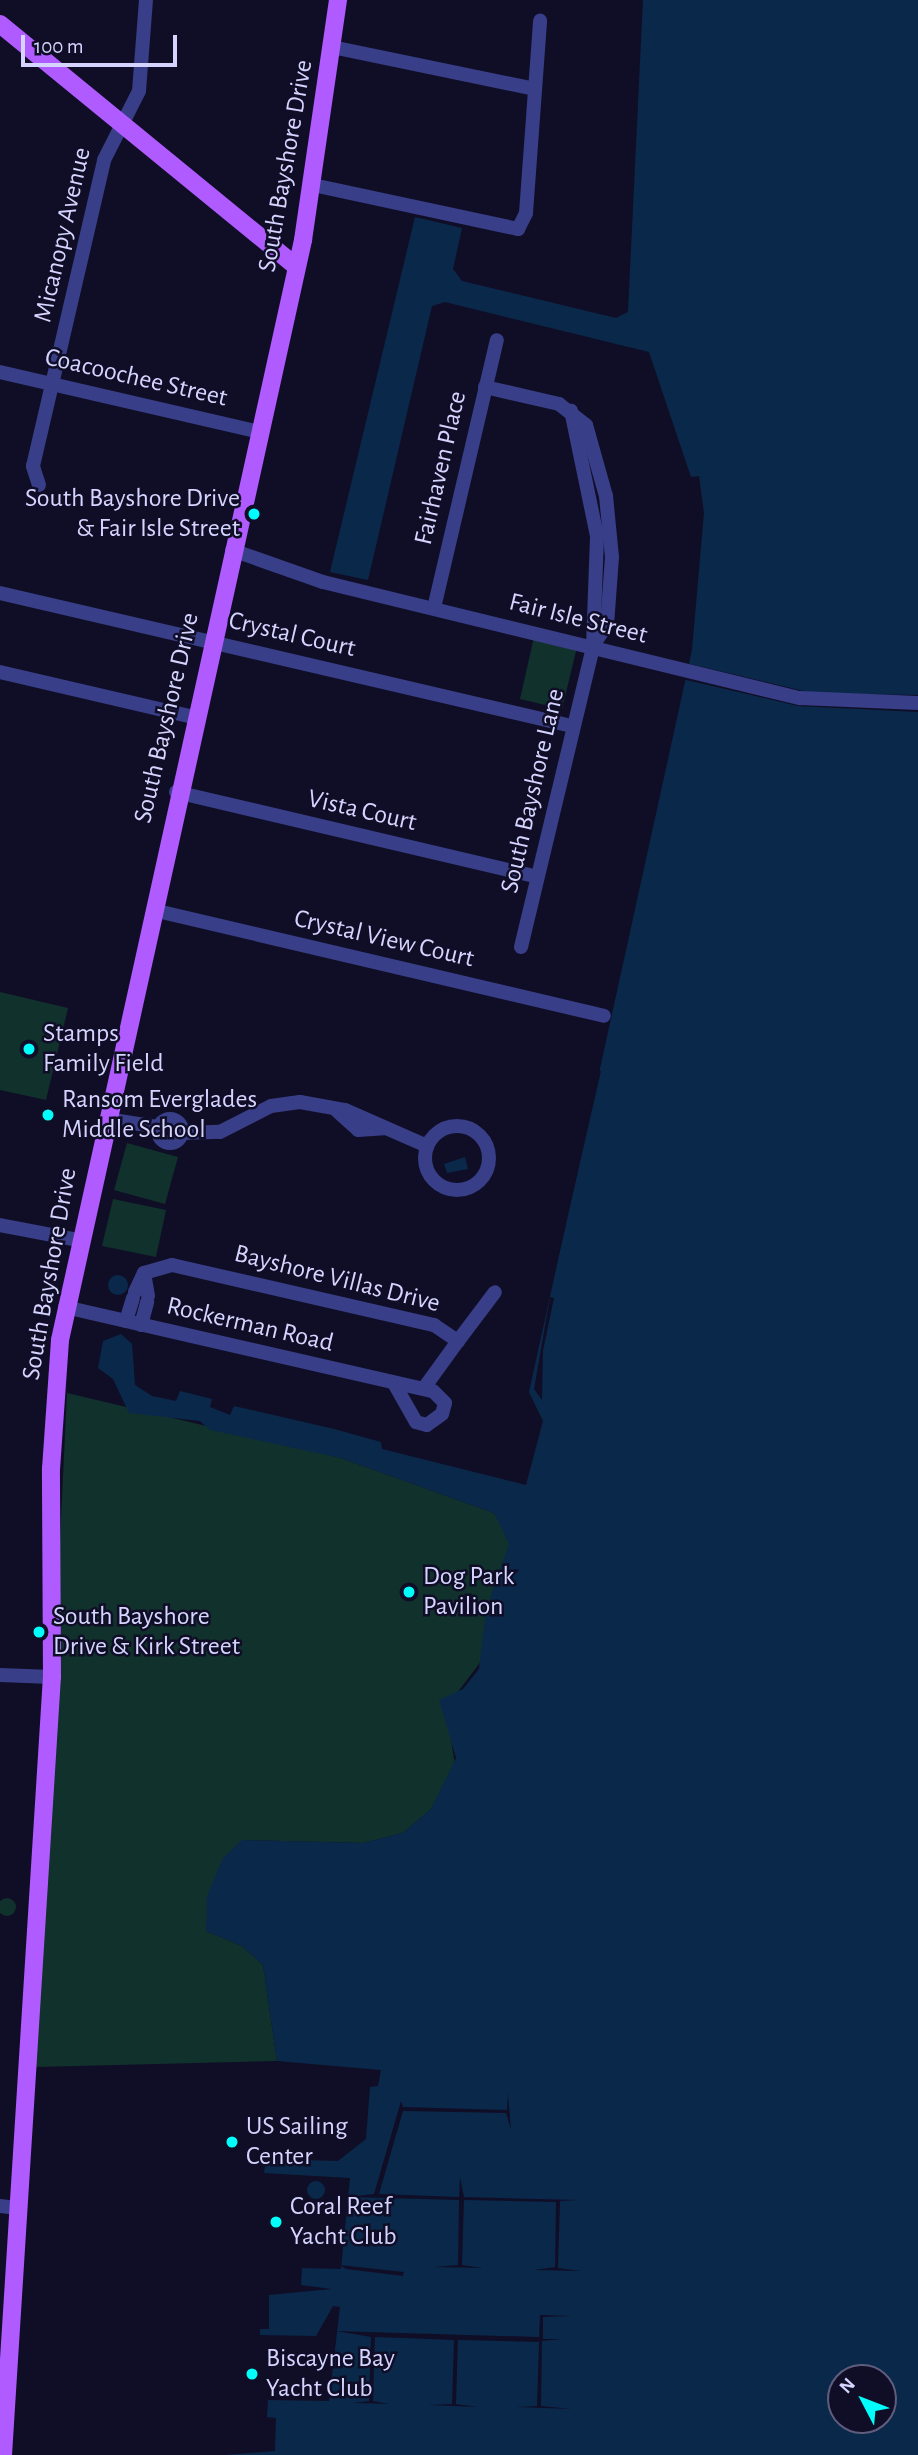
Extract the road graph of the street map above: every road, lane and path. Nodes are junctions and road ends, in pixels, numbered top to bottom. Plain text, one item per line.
1 (146, 0) edge
2 (338, 0) edge
3 (540, 21) dead end
4 (0, 24) edge
5 (332, 47) junction
6 (530, 88) junction
7 (119, 125) junction
8 (313, 185) junction
9 (296, 266) junction
10 (497, 340) dead end
11 (0, 372) edge
12 (53, 384) junction
13 (485, 387) junction
14 (260, 432) junction
15 (39, 485) dead end
16 (232, 550) junction
17 (0, 593) edge
18 (434, 608) junction
19 (211, 642) junction
20 (593, 646) junction
21 (0, 672) edge
22 (918, 703) edge
23 (194, 717) junction
24 (572, 726) junction
25 (176, 792) junction
26 (537, 877) junction
27 (153, 910) junction
28 (521, 947) dead end
29 (604, 1016) dead end
30 (107, 1119) junction
31 (428, 1146) junction
32 (0, 1225) edge
33 (78, 1240) junction
34 (495, 1292) dead end
35 (65, 1307) junction
36 (133, 1323) junction
37 (458, 1341) junction
38 (395, 1385) junction
39 (424, 1388) junction
40 (0, 1675) edge
41 (52, 1677) junction
42 (8, 2207) edge
43 (3, 2455) edge

1 - 7 street, Micanopy Avenue
2 - 5 main road, South Bayshore Drive
3 - 6 street
4 - 7 main road
5 - 6 street
5 - 8 main road, South Bayshore Drive
6 - 8 street
7 - 9 main road
7 - 12 street, Micanopy Avenue
8 - 9 main road, South Bayshore Drive
9 - 14 main road, South Bayshore Drive
10 - 13 street, Fairhaven Place
11 - 12 street, Coacoochee Street
12 - 14 street, Coacoochee Street
12 - 15 street, Micanopy Avenue
13 - 18 street, Fairhaven Place
13 - 20 street, South Bayshore Lane
14 - 16 main road, South Bayshore Drive
16 - 18 street, Fair Isle Street
16 - 19 main road, South Bayshore Drive
17 - 19 street, Crystal Court
18 - 20 street, Fair Isle Street
19 - 23 main road, South Bayshore Drive
19 - 24 street, Crystal Court
20 - 22 street, Fair Isle Street
20 - 24 street, South Bayshore Lane
21 - 23 street
23 - 25 main road, South Bayshore Drive
24 - 26 street, South Bayshore Lane
25 - 26 street, Vista Court
25 - 27 main road, South Bayshore Drive
26 - 28 street, South Bayshore Lane
27 - 29 street, Crystal View Court
27 - 30 main road, South Bayshore Drive
30 - 31 street
30 - 33 main road, South Bayshore Drive
31 - 31 street
32 - 33 street
33 - 35 main road, South Bayshore Drive
34 - 37 street
35 - 36 street, Rockerman Road
35 - 41 main road, South Bayshore Drive
36 - 37 street, Bayshore Villas Drive
36 - 38 street, Rockerman Road
37 - 39 street, Bayshore Villas Drive
38 - 39 street, Rockerman Road
38 - 39 street
40 - 41 street
41 - 42 main road, South Bayshore Drive
42 - 43 main road, South Bayshore Drive

